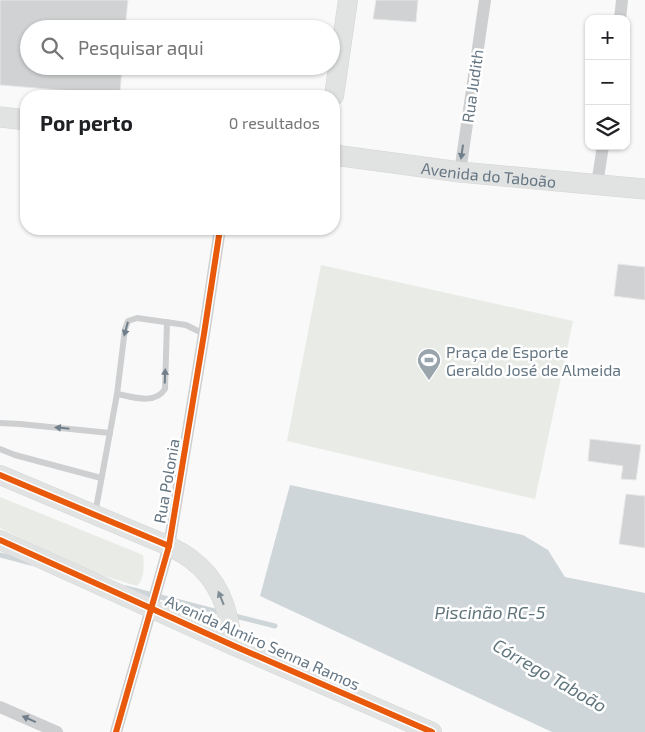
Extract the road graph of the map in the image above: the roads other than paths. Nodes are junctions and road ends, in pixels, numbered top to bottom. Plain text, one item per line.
1 (348, 0) edge
2 (485, 0) edge
3 (622, 0) edge
4 (620, 15) edge
5 (340, 55) edge
6 (337, 75) edge
7 (335, 90) edge
8 (0, 117) edge
9 (20, 119) edge
10 (601, 150) edge
11 (340, 156) edge
12 (460, 172) junction
13 (597, 184) junction
14 (645, 188) edge
15 (219, 235) edge
16 (168, 322) junction
17 (204, 334) junction
18 (117, 394) junction
19 (0, 423) edge
20 (110, 433) junction
21 (0, 449) edge
22 (0, 476) edge
23 (101, 478) junction
24 (95, 515) junction
25 (0, 540) edge
26 (169, 546) junction
27 (150, 607) junction
28 (232, 645) junction
29 (0, 707) edge
30 (57, 732) edge
31 (116, 732) edge
32 (432, 732) edge

1 - 5 street
2 -> 12 street, Rua Judith
3 - 4 street
6 - 7 street
8 - 9 main road
10 - 13 street
11 - 12 main road, Avenida do Taboão
12 - 13 main road, Avenida do Taboão
13 - 14 main road, Avenida do Taboão
15 - 17 street, Rua Polonia
16 - 17 lane
16 -> 18 lane
18 -> 16 lane
17 - 26 street, Rua Polonia
18 - 20 lane
20 -> 19 lane
20 - 23 lane
21 - 23 lane
22 - 24 street, Avenida Almiro Senna Ramos
23 - 24 lane
24 - 26 street, Avenida Almiro Senna Ramos
25 - 27 street, Avenida Almiro Senna Ramos
26 - 27 street, Rua Polonia
28 -> 26 street, Avenida Almiro Senna Ramos
27 - 28 street, Avenida Almiro Senna Ramos
27 - 31 street, Rua Polonia
28 - 32 street, Avenida Almiro Senna Ramos
30 -> 29 street

